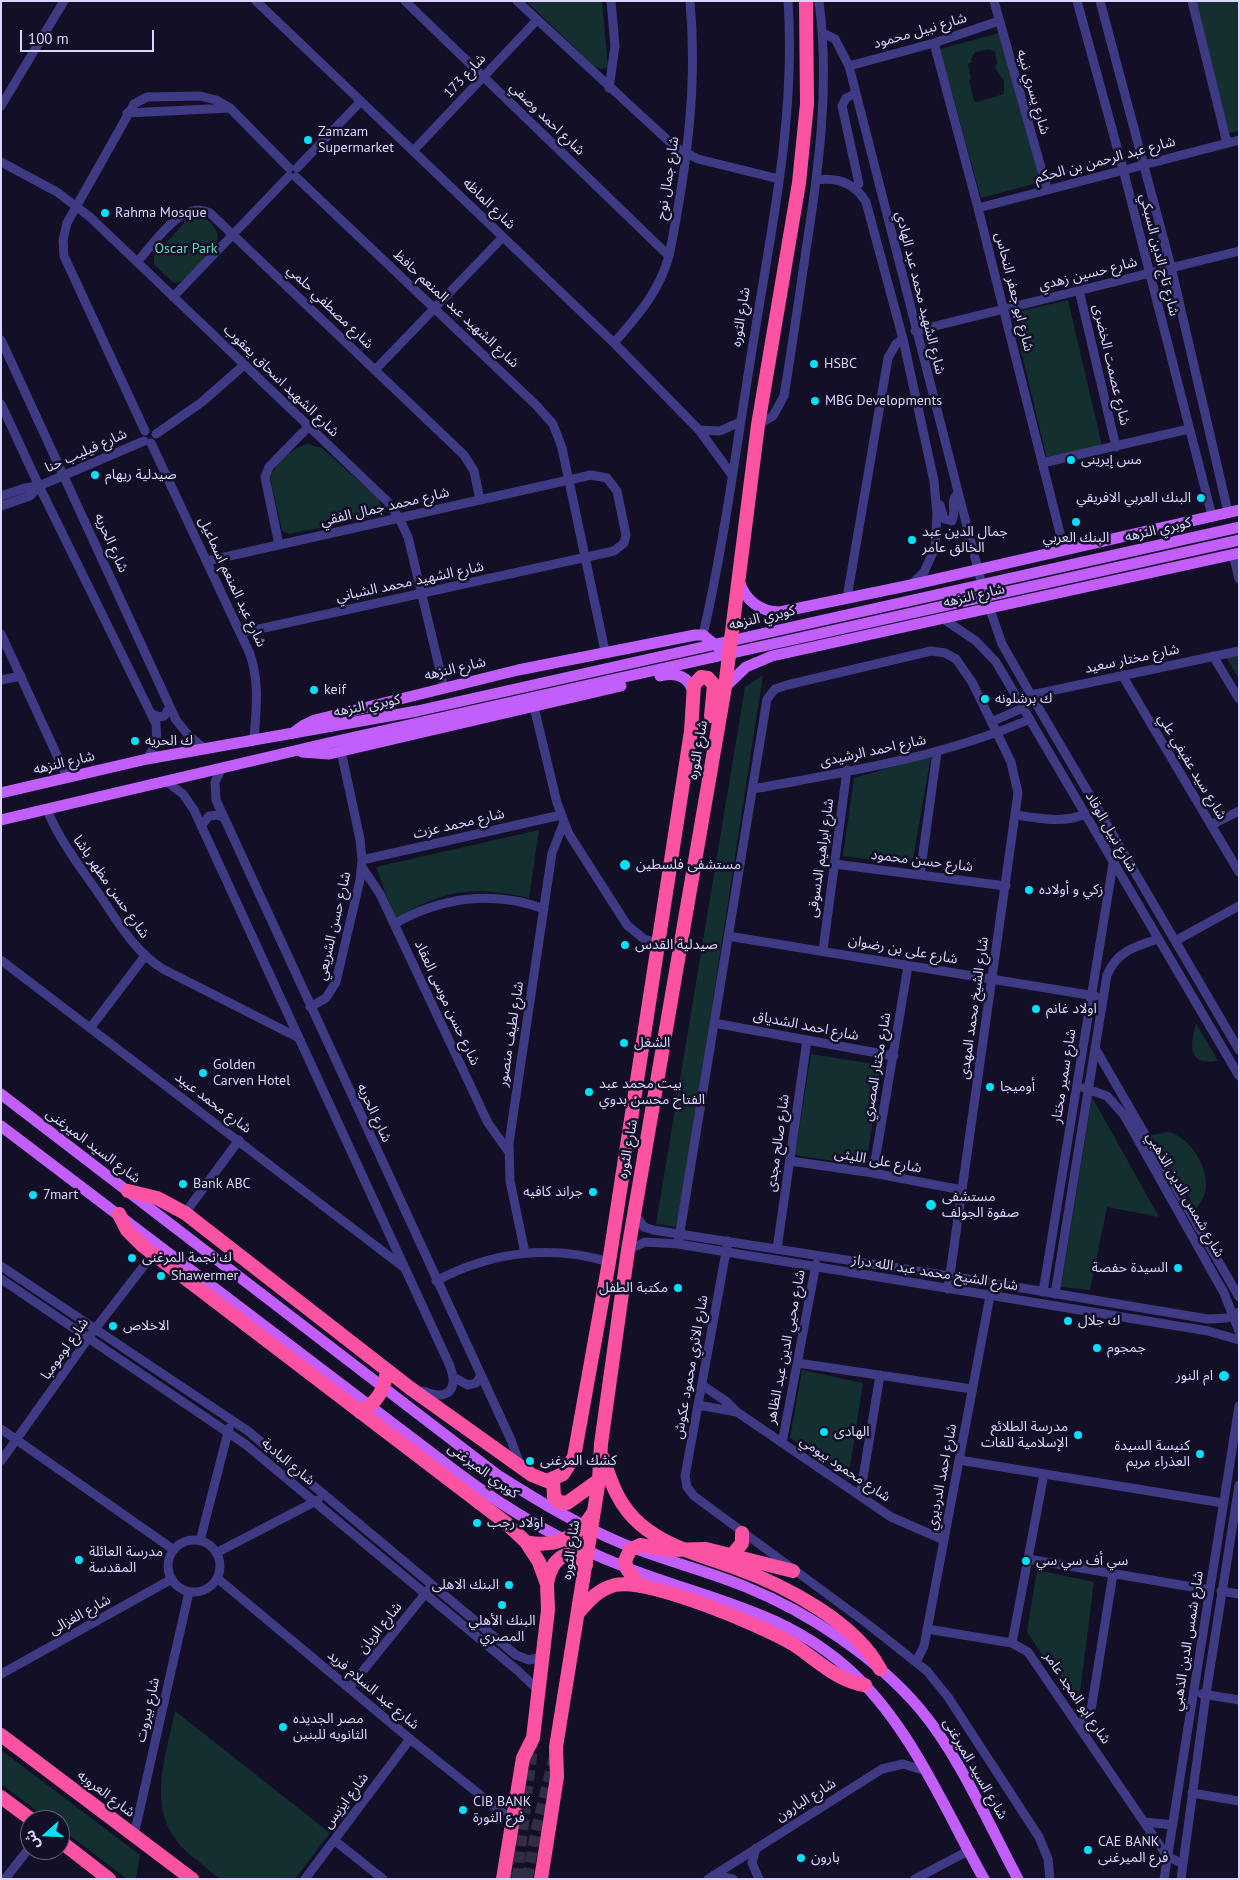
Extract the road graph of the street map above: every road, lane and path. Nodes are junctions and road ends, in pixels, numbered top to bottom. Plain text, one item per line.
1 (64, 1) edge
2 (256, 1) edge
3 (405, 1) edge
4 (517, 1) edge
5 (611, 1) edge
6 (690, 1) edge
7 (788, 1) edge
8 (806, 1) edge
9 (819, 1) edge
10 (994, 1) edge
11 (1077, 1) edge
12 (1100, 1) edge
13 (1192, 1) edge
14 (537, 20) junction
15 (999, 21) junction
16 (823, 32) junction
17 (934, 43) junction
18 (849, 66) junction
19 (483, 77) junction
20 (608, 88) junction
21 (855, 94) junction
22 (361, 101) junction
23 (1, 106) edge
24 (230, 108) junction
25 (127, 113) junction
26 (1239, 140) edge
27 (1227, 143) junction
28 (414, 151) junction
29 (686, 154) junction
30 (1, 162) edge
31 (1144, 164) junction
32 (1123, 169) junction
33 (293, 172) junction
34 (779, 178) junction
35 (817, 180) junction
36 (854, 188) junction
37 (1047, 189) junction
38 (76, 206) junction
39 (978, 208) junction
40 (233, 234) junction
41 (503, 237) junction
42 (1239, 250) edge
43 (669, 256) junction
44 (137, 262) junction
45 (1171, 267) junction
46 (1150, 272) junction
47 (1079, 290) junction
48 (173, 297) junction
49 (435, 308) junction
50 (1004, 309) junction
51 (915, 331) junction
52 (903, 339) junction
53 (1, 340) edge
54 (614, 343) junction
55 (244, 365) junction
56 (375, 370) junction
57 (1, 404) edge
58 (740, 422) junction
59 (758, 425) junction
60 (309, 426) junction
61 (1189, 429) junction
62 (699, 430) junction
63 (149, 437) junction
64 (1116, 447) junction
65 (1042, 463) junction
66 (732, 475) junction
67 (65, 476) junction
68 (569, 480) junction
69 (39, 486) junction
70 (957, 494) junction
71 (1, 496) edge
72 (935, 499) junction
73 (480, 500) junction
74 (1, 506) edge
75 (1234, 511) edge
76 (1212, 516) junction
77 (399, 518) junction
78 (1239, 527) edge
79 (1239, 540) edge
80 (279, 545) junction
81 (1064, 549) junction
82 (1236, 554) edge
83 (585, 558) junction
84 (207, 561) junction
85 (976, 570) junction
86 (1239, 579) edge
87 (739, 581) junction
88 (911, 585) junction
89 (422, 593) junction
90 (847, 598) junction
91 (832, 601) junction
92 (989, 607) junction
93 (942, 618) junction
94 (241, 633) junction
95 (1, 634) edge
96 (703, 635) junction
97 (838, 641) junction
98 (1002, 644) junction
99 (608, 650) junction
100 (1239, 651) edge
101 (989, 653) junction
102 (1213, 656) junction
103 (727, 669) junction
104 (1122, 675) junction
105 (21, 676) junction
106 (1, 680) edge
107 (619, 686) junction
108 (444, 687) junction
109 (725, 687) junction
110 (693, 693) junction
111 (1031, 694) junction
112 (1239, 699) edge
113 (170, 707) junction
114 (534, 707) junction
115 (1023, 708) junction
116 (152, 714) junction
117 (1030, 719) junction
118 (991, 722) junction
119 (996, 734) junction
120 (292, 735) junction
121 (254, 740) junction
122 (714, 747) junction
123 (205, 749) junction
124 (298, 750) junction
125 (341, 751) junction
126 (937, 752) junction
127 (146, 759) junction
128 (221, 770) junction
129 (847, 770) junction
130 (67, 778) junction
131 (168, 782) junction
132 (753, 789) junction
133 (1, 792) edge
134 (47, 810) junction
135 (1239, 811) edge
136 (1085, 814) junction
137 (1016, 815) junction
138 (224, 818) junction
139 (563, 819) junction
140 (1, 820) edge
141 (1211, 825) junction
142 (201, 826) junction
143 (362, 864) junction
144 (834, 864) junction
145 (1113, 864) junction
146 (1239, 872) edge
147 (920, 875) junction
148 (1006, 886) junction
149 (1239, 906) edge
150 (544, 908) junction
151 (394, 924) junction
152 (728, 936) junction
153 (1158, 939) junction
154 (1175, 941) junction
155 (658, 943) junction
156 (823, 950) junction
157 (145, 956) junction
158 (1, 960) edge
159 (908, 966) junction
160 (992, 979) junction
161 (1090, 995) junction
162 (1104, 997) junction
163 (310, 1007) junction
164 (714, 1023) junction
165 (91, 1027) junction
166 (299, 1038) junction
167 (807, 1040) junction
168 (1095, 1048) junction
169 (1239, 1050) edge
170 (894, 1056) junction
171 (1239, 1076) edge
172 (1077, 1087) junction
173 (1089, 1089) junction
174 (1, 1094) edge
175 (1128, 1113) junction
176 (2, 1129) edge
177 (239, 1140) junction
178 (508, 1151) junction
179 (790, 1161) junction
180 (873, 1173) junction
181 (962, 1190) junction
182 (128, 1191) junction
183 (634, 1213) junction
184 (119, 1214) junction
185 (185, 1214) junction
186 (167, 1221) joint
187 (680, 1233) junction
188 (728, 1241) junction
189 (678, 1244) junction
190 (777, 1249) junction
191 (628, 1250) junction
192 (525, 1253) junction
193 (726, 1253) junction
194 (153, 1254) junction
195 (818, 1256) junction
196 (609, 1262) junction
197 (1, 1266) edge
198 (815, 1268) junction
199 (406, 1270) junction
200 (950, 1276) junction
201 (1, 1279) edge
202 (436, 1281) junction
203 (948, 1289) junction
204 (1043, 1292) junction
205 (1055, 1294) junction
206 (990, 1296) junction
207 (1239, 1297) edge
208 (1236, 1314) edge
209 (95, 1329) junction
210 (1239, 1331) edge
211 (88, 1338) junction
212 (1239, 1340) edge
213 (798, 1363) junction
214 (388, 1371) junction
215 (880, 1375) junction
216 (480, 1376) junction
217 (453, 1377) junction
218 (702, 1385) junction
219 (410, 1388) junction
220 (972, 1389) junction
221 (698, 1405) junction
222 (1239, 1406) edge
223 (360, 1412) junction
224 (737, 1412) junction
225 (232, 1419) junction
226 (1, 1429) edge
227 (228, 1432) junction
228 (17, 1440) junction
229 (782, 1443) junction
230 (601, 1452) junction
231 (959, 1460) junction
232 (1, 1461) edge
233 (520, 1466) junction
234 (1044, 1474) junction
235 (553, 1479) junction
236 (599, 1480) junction
237 (1239, 1485) edge
238 (327, 1496) junction
239 (860, 1496) junction
240 (315, 1502) junction
241 (1223, 1504) junction
242 (593, 1512) junction
243 (742, 1533) junction
244 (944, 1540) junction
245 (200, 1541) junction
246 (526, 1542) junction
247 (685, 1549) junction
248 (174, 1550) junction
249 (216, 1553) junction
250 (733, 1554) junction
251 (1028, 1559) junction
252 (586, 1565) junction
253 (793, 1571) junction
254 (1113, 1574) junction
255 (217, 1578) junction
256 (172, 1580) junction
257 (546, 1584) junction
258 (432, 1585) junction
259 (640, 1586) junction
260 (1210, 1590) junction
261 (1221, 1591) junction
262 (189, 1592) junction
263 (425, 1593) junction
264 (1239, 1594) edge
265 (579, 1612) junction
266 (927, 1629) junction
267 (1012, 1643) junction
268 (848, 1646) joint
269 (542, 1657) junction
270 (916, 1662) junction
271 (880, 1669) junction
272 (1, 1674) edge
273 (865, 1685) junction
274 (349, 1688) junction
275 (538, 1691) junction
276 (1194, 1692) junction
277 (1206, 1694) junction
278 (1239, 1700) edge
279 (1079, 1726) junction
280 (1, 1735) edge
281 (410, 1739) junction
282 (923, 1770) junction
283 (1192, 1792) junction
284 (1, 1797) edge
285 (1239, 1801) edge
286 (20, 1811) edge
287 (513, 1821) junction
288 (1145, 1822) junction
289 (1173, 1825) junction
290 (134, 1835) junction
291 (334, 1840) junction
292 (756, 1848) junction
293 (70, 1849) edge
294 (968, 1851) junction
295 (1167, 1856) junction
296 (20, 1860) edge
297 (1183, 1864) junction
298 (711, 1877) edge
299 (6, 1879) edge
300 (110, 1879) edge
301 (192, 1879) edge
302 (305, 1879) edge
303 (383, 1879) edge
304 (503, 1879) edge
305 (540, 1879) edge
306 (733, 1879) edge
307 (759, 1879) edge
308 (916, 1879) edge
309 (984, 1879) edge
310 (1018, 1879) edge
311 (1050, 1879) edge
312 (1164, 1879) edge
313 (1181, 1879) edge

1 - 23 street
2 - 22 street, شارع الماظه
3 - 19 street, شارع احمد وصفي
4 - 14 street
5 - 20 street
6 - 29 street, شارع جمال نوح
7 - 34 street, شارع الثوره
8 - 59 highway, شارع الثوره
9 - 16 street
10 - 15 street, شارع يسري نبيه
11 - 32 street, شارع تاج الدين السبكي
12 - 31 street, شارع تاج الدين السبكي
13 - 27 street
14 - 19 street, شارع 173
14 - 20 street
15 - 17 street, شارع نبيل محمود
15 - 37 street, شارع يسري نبيه
16 - 18 street, شارع الشهيد محمد عبد الهادي
16 - 35 street
17 - 18 street, شارع نبيل محمود
17 - 39 street, شارع ابو جعفر النحاس
18 - 21 street, شارع الشهيد محمد عبد الهادي
19 - 28 street, شارع 173
19 - 43 street, شارع احمد وصفي
20 - 29 street
21 - 36 street
21 - 51 street, شارع الشهيد محمد عبد الهادي
22 - 28 street, شارع الماظه
22 - 33 street
24 - 25 street
24 - 25 street, شارع الشهيد عبد المنعم حافظ
24 - 33 street, شارع الشهيد عبد المنعم حافظ
25 - 38 street, شارع الشهيد عبد المنعم حافظ
26 - 27 street, شارع عبد الرحمن بن الحكم
27 - 31 street, شارع عبد الرحمن بن الحكم
28 - 41 street, شارع الماظه
29 - 34 street
29 - 43 street, شارع جمال نوح
30 - 38 street, شارع الشهيد اسحاق يعقوب
31 - 32 street, شارع عبد الرحمن بن الحكم
31 - 45 street, شارع تاج الدين السبكي
32 - 37 street, شارع عبد الرحمن بن الحكم
32 - 46 street, شارع تاج الدين السبكي
33 - 40 street
33 - 49 street, شارع الشهيد عبد المنعم حافظ
34 - 58 street, شارع الثوره
35 - 36 street
35 - 59 street
36 - 52 street, شارع الشهيد محمد عبد الهادي
37 - 39 street, شارع عبد الرحمن بن الحكم
38 - 44 street, شارع الشهيد اسحاق يعقوب
38 - 63 street, شارع عبد المنعم اسماعيل
39 - 50 street, شارع ابو جعفر النحاس
40 - 44 street, شارع مصطفي حلمي
40 - 48 street
40 - 56 street, شارع مصطفي حلمي
41 - 49 street
41 - 54 street, شارع الماظه
42 - 45 street, شارع حسين زهدي
43 - 54 street, شارع جمال نوح
44 - 48 street, شارع الشهيد اسحاق يعقوب
45 - 46 street, شارع حسين زهدي
45 - 75 street, شارع تاج الدين السبكي
46 - 47 street, شارع حسين زهدي
46 - 61 street, شارع تاج الدين السبكي
47 - 50 street, شارع حسين زهدي
47 - 64 street, شارع عصمت الخضرى
48 - 55 street, شارع الشهيد اسحاق يعقوب
49 - 56 street
49 - 68 street, شارع الشهيد عبد المنعم حافظ
50 - 51 street, شارع حسين زهدي
50 - 65 street, شارع ابو جعفر النحاس
51 - 70 street, شارع الشهيد محمد عبد الهادي
52 - 72 street, شارع الشهيد محمد عبد الهادي
52 - 90 street
53 - 67 street, شارع الحريه
54 - 62 street, شارع الماظه
55 - 60 street, شارع الشهيد اسحاق يعقوب
55 - 63 street, شارع فيليب حنا
56 - 73 street, شارع مصطفي حلمي
57 - 69 street
58 - 62 street
58 - 66 street, شارع الثوره
59 - 87 highway, شارع الثوره
60 - 77 street, شارع الشهيد اسحاق يعقوب
60 - 80 street
61 - 64 street
61 - 76 street, شارع تاج الدين السبكي
62 - 66 street, شارع الماظه
63 - 67 street, شارع فيليب حنا
63 - 84 street, شارع عبد المنعم اسماعيل
64 - 65 street
65 - 81 street, شارع ابو جعفر النحاس
66 - 96 street, شارع الثوره
67 - 69 street, شارع فيليب حنا
67 - 113 street, شارع الحريه
68 - 73 street, شارع محمد جمال الفقي
68 - 83 street, شارع الشهيد عبد المنعم حافظ
68 - 83 street
69 - 71 street, شارع فيليب حنا
69 - 74 street, شارع فيليب حنا
69 - 116 street
70 - 72 street
70 - 85 street, شارع الشهيد محمد عبد الهادي
72 - 88 street, شارع الشهيد محمد عبد الهادي
73 - 77 street, شارع محمد جمال الفقي
75 - 76 main road, شارع النزهه
76 - 81 main road, شارع النزهه
77 - 80 street, شارع محمد جمال الفقي
77 - 89 street, شارع الشهيد اسحاق يعقوب
78 - 120 main road, كوبري النزهه
79 - 124 main road, كوبري النزهه
80 - 84 street, شارع محمد جمال الفقي
81 - 85 main road, شارع النزهه
82 - 86 street
82 - 92 main road, شارع النزهه
83 - 89 street, شارع الشهيد محمد الشباني
83 - 99 street, شارع الشهيد عبد المنعم حافظ
84 - 94 street, شارع عبد المنعم اسماعيل
85 - 88 main road, شارع النزهه
85 - 92 street, شارع نبيل الوقاد
87 - 91 main road, شارع النزهه
87 - 103 highway, شارع الثوره
88 - 90 main road, شارع النزهه
89 - 94 street, شارع الشهيد محمد الشباني
89 - 108 street, شارع الشهيد اسحاق يعقوب
90 - 91 main road, شارع النزهه
91 - 97 main road
92 - 93 main road, شارع النزهه
92 - 98 street, شارع نبيل الوقاد
93 - 97 main road, شارع النزهه
93 - 101 street, شارع نبيل الوقاد
94 - 121 street, شارع عبد المنعم اسماعيل
95 - 105 street
96 - 99 main road, شارع النزهه
96 - 103 main road
97 - 109 main road, شارع النزهه
98 - 101 street
98 - 111 street, شارع نبيل الوقاد
99 - 107 main road
99 - 108 main road, شارع النزهه
100 - 102 street, شارع مختار سعيد
101 - 115 street, شارع نبيل الوقاد
102 - 104 street, شارع مختار سعيد
102 - 112 street
103 - 109 highway, شارع الثوره
104 - 111 street, شارع مختار سعيد
104 - 141 street, شارع سيد عفيفي علي
105 - 106 street
105 - 130 street
107 - 110 main road
107 - 114 main road
108 - 120 main road, شارع النزهه
109 - 122 highway, شارع الثوره
110 - 122 highway
110 - 155 highway, شارع الثوره
111 - 154 street, شارع نبيل الوقاد
113 - 116 street
113 - 123 street, شارع الحريه
114 - 125 main road
114 - 139 street
115 - 117 street, شارع نبيل الوقاد
115 - 118 street
116 - 127 street
117 - 119 street, شارع احمد الرشيدى
117 - 136 street, شارع نبيل الوقاد
118 - 119 street, شارع الشيخ محمد المهدى
118 - 132 street, شارع الشيخ محمد المهدى
119 - 126 street, شارع احمد الرشيدى
119 - 137 street, شارع الشيخ محمد المهدى
120 - 121 main road, شارع النزهه
121 - 123 main road, شارع النزهه
122 - 183 highway, شارع الثوره
123 - 127 main road, شارع النزهه
124 - 125 main road
124 - 128 main road
125 - 143 street, شارع حسن الشريعي
126 - 129 street, شارع احمد الرشيدى
126 - 147 street
127 - 130 main road, شارع النزهه
128 - 131 main road
128 - 138 street, شارع الحريه
129 - 132 street, شارع احمد الرشيدى
129 - 144 street, شارع ابراهيم الدسوقى
130 - 133 main road, شارع النزهه
131 - 134 main road
131 - 142 street
132 - 152 street, شارع الشيخ محمد المهدى
134 - 140 main road
134 - 157 street, شارع حسن مظهر باشا
135 - 141 street
136 - 137 street
136 - 145 street, شارع نبيل الوقاد
137 - 148 street, شارع الشيخ محمد المهدى
138 - 142 street
138 - 163 street, شارع الحريه
139 - 143 street, شارع محمد عزت
139 - 150 street, شارع لطيف منصور
139 - 155 street
141 - 146 street, شارع سيد عفيفي علي
142 - 166 street
143 - 151 street, شارع حسن موسى العقاد
143 - 163 street, شارع حسن الشريعي
144 - 147 street, شارع حسن محمود
144 - 156 street, شارع ابراهيم الدسوقى
145 - 153 street, شارع نبيل الوقاد
145 - 161 street, شارع سمير مختار
147 - 148 street, شارع حسن محمود
148 - 160 street, شارع الشيخ محمد المهدى
149 - 154 street
150 - 151 street
150 - 178 street, شارع لطيف منصور
151 - 178 street, شارع حسن موسى العقاد
152 - 156 street, شارع على بن رضوان
152 - 164 street, شارع الشيخ محمد المهدى
153 - 162 street, شارع سمير مختار
153 - 171 street, شارع نبيل الوقاد
154 - 169 street, شارع نبيل الوقاد
155 - 196 highway, شارع الثوره
156 - 159 street, شارع على بن رضوان
157 - 165 street
157 - 166 street, شارع حسن مظهر باشا
158 - 165 street, شارع محمد عبيد
159 - 160 street, شارع على بن رضوان
159 - 170 street, شارع مختار المصري
160 - 161 street, شارع على بن رضوان
160 - 181 street, شارع الشيخ محمد المهدى
161 - 162 street, شارع على بن رضوان
161 - 172 street, شارع سمير مختار
162 - 168 street, شارع سمير مختار
163 - 202 street, شارع الحريه
164 - 167 street, شارع احمد الشدياق
164 - 187 street, شارع الشيخ محمد المهدى
165 - 177 street, شارع محمد عبيد
166 - 199 street
167 - 170 street, شارع احمد الشدياق
167 - 179 street, شارع صالح مجدى
168 - 173 street, شارع سمير مختار
168 - 175 street, شارع شمس الدين الذهبي
170 - 180 street, شارع مختار المصري
172 - 173 street, شارع شمس الدين الذهبي
172 - 204 street, شارع سمير مختار
173 - 175 street, شارع شمس الدين الذهبي
173 - 205 street, شارع سمير مختار
174 - 182 main road, شارع السيد الميرغنى
175 - 207 street, شارع شمس الدين الذهبي
175 - 208 street, شارع شمس الدين الذهبي
176 - 184 main road
177 - 185 street
177 - 199 street, شارع محمد عبيد
178 - 192 street, شارع لطيف منصور
179 - 180 street, شارع على الليثى
179 - 190 street, شارع صالح مجدى
180 - 181 street, شارع على الليثى
181 - 200 street, شارع الشيخ محمد المهدى
182 - 185 highway
182 - 186 main road, شارع السيد الميرغنى
183 - 187 street, شارع الشيخ محمد عبد الله دراز
183 - 191 highway, شارع الثوره
184 - 194 highway, شارع الثوره
184 - 273 main road, كوبري الميرغنى
185 - 214 highway
186 - 268 main road, كوبري الميرغنى
187 - 188 street, شارع الشيخ محمد عبد الله دراز
187 - 189 street, شارع الشيخ محمد المهدى
188 - 190 street, شارع الشيخ محمد عبد الله دراز
188 - 193 street, شارع الاثري محمود عكوش
189 - 191 street, شارع الشيخ محمد عبد الله دراز
189 - 193 street, شارع الشيخ محمد عبد الله دراز
190 - 195 street, شارع الشيخ محمد عبد الله دراز
191 - 230 highway, شارع الثوره
192 - 196 street
192 - 202 street
193 - 198 street, شارع الشيخ محمد عبد الله دراز
193 - 218 street, شارع الاثري محمود عكوش
194 - 209 street, شارع لومومبا
194 - 223 highway, شارع الثوره
195 - 198 street, شارع محيي الدين عبد الظاهر
195 - 200 street, شارع الشيخ محمد عبد الله دراز
196 - 235 highway, شارع الثوره
197 - 209 street, شارع البادية
198 - 203 street, شارع الشيخ محمد عبد الله دراز
198 - 213 street, شارع محيي الدين عبد الظاهر
199 - 217 street
200 - 203 street, شارع الشيخ محمد المهدى
200 - 204 street, شارع الشيخ محمد عبد الله دراز
201 - 211 street, شارع البادية
202 - 216 street, شارع الحريه
203 - 206 street, شارع الشيخ محمد عبد الله دراز
204 - 205 street, شارع الشيخ محمد عبد الله دراز
205 - 208 street, شارع الشيخ محمد عبد الله دراز
206 - 212 street, شارع الشيخ محمد عبد الله دراز
206 - 220 street, شارع احمد الدرديري
208 - 210 street, شارع شمس الدين الذهبي
209 - 211 street, شارع لومومبا
209 - 225 street, شارع البادية
211 - 227 street, شارع البادية
211 - 228 street, شارع لومومبا
213 - 215 street
213 - 229 street, شارع محيي الدين عبد الظاهر
214 - 219 highway
214 - 223 highway
215 - 220 street
215 - 239 street
216 - 217 street
216 - 233 street, شارع الحريه
217 - 219 street
218 - 221 street, شارع الاثري محمود عكوش
218 - 224 street, شارع محمود بيومي
219 - 233 highway
220 - 231 street, شارع احمد الدرديري
221 - 224 street, شارع محمود بيومي
221 - 243 street, شارع الاثري محمود عكوش
222 - 241 street, شارع شمس الدين الذهبي
223 - 246 highway, شارع الثوره
224 - 229 street, شارع محمود بيومي
225 - 227 street
225 - 238 street, شارع البادية
226 - 228 street
227 - 240 street, شارع البادية
227 - 245 street
228 - 232 street, شارع لومومبا
228 - 248 street
229 - 239 street, شارع محمود بيومي
230 - 236 highway, شارع الثوره
230 - 247 highway
231 - 234 street
231 - 244 street, شارع احمد الدرديري
233 - 235 highway
234 - 241 street
234 - 251 street
235 - 236 highway
236 - 242 highway, شارع الثوره
237 - 261 street, شارع شمس الدين الذهبي
238 - 240 street
238 - 258 street, شارع البادية
239 - 244 street, شارع محمود بيومي
240 - 249 street
240 - 263 street, شارع البادية
241 - 260 street, شارع شمس الدين الذهبي
242 - 246 highway
242 - 252 highway, شارع الثوره
243 - 250 highway
243 - 253 street
244 - 266 street, شارع احمد الدرديري
245 - 248 street
245 - 249 street
246 - 257 highway, شارع الثوره
247 - 250 highway
247 - 259 highway
247 - 271 highway
248 - 256 street
249 - 255 street
250 - 253 highway
251 - 254 street
251 - 267 street
252 - 257 highway
252 - 265 highway, شارع الثوره
253 - 270 street
254 - 260 street
254 - 279 street
255 - 262 street
255 - 274 street, شارع عبد السلام فريد
256 - 262 street
256 - 272 street, شارع الغزالى
257 - 269 highway, شارع الثوره
258 - 263 street, شارع الريان
258 - 269 street, شارع البادية
259 - 265 highway
259 - 273 highway
260 - 276 street, شارع شمس الدين الذهبي
261 - 264 street
261 - 277 street, شارع شمس الدين الذهبي
262 - 290 street, شارع بيروت
263 - 274 street, شارع الريان
263 - 275 street, شارع البادية
265 - 305 highway, شارع الثوره
266 - 267 street, شارع ابو المجد عامر
266 - 270 street, شارع احمد الدرديري
267 - 279 street, شارع ابو المجد عامر
268 - 271 main road, شارع السيد الميرغنى
269 - 275 highway, شارع الثوره
270 - 311 street
271 - 310 main road, شارع السيد الميرغنى
273 - 282 main road
274 - 281 street, شارع عبد السلام فريد
275 - 287 highway, شارع الثوره
276 - 277 street
276 - 289 street, شارع شمس الدين الذهبي
277 - 278 street
277 - 283 street, شارع شمس الدين الذهبي
279 - 288 street, شارع ابو المجد عامر
280 - 290 highway, شارع العروبه
281 - 287 street, شارع عبد السلام فريد
281 - 291 street, شارع ايزيس
282 - 292 street, شارع البارون
282 - 294 main road
283 - 285 street
283 - 297 street, شارع شمس الدين الذهبي
284 - 286 highway
287 - 304 highway, شارع الثوره
288 - 289 street
288 - 295 street, شارع ابو المجد عامر
289 - 295 street, شارع شمس الدين الذهبي
290 - 301 highway, شارع العروبه
291 - 302 street, شارع ايزيس
291 - 303 street
292 - 298 street, شارع البارون
292 - 307 street
293 - 300 highway
294 - 308 street
294 - 309 main road
295 - 297 street
295 - 312 street, شارع شمس الدين الذهبي
296 - 299 street
297 - 313 street, شارع شمس الدين الذهبي
298 - 306 street

